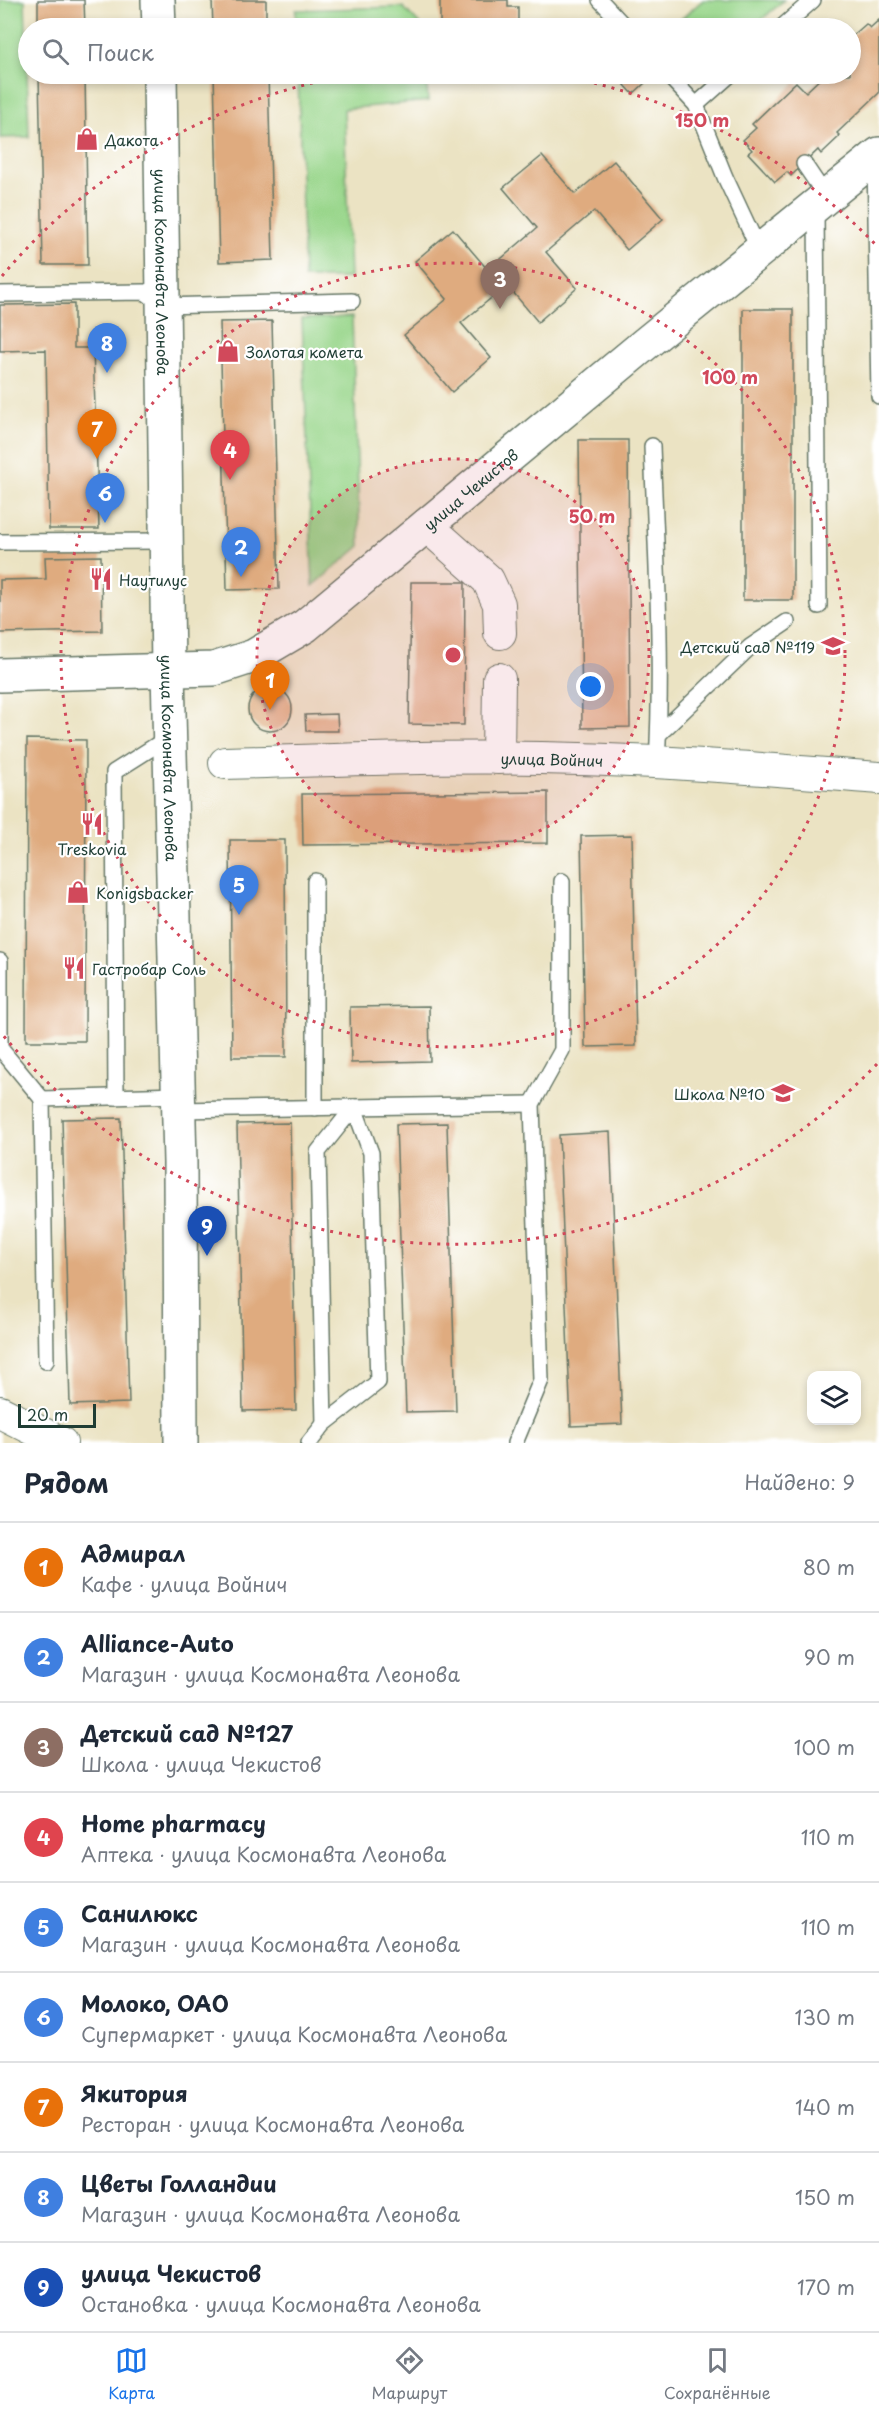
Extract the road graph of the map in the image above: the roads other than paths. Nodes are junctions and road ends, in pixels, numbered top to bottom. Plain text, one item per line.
1 (158, 0) edge
2 (600, 0) edge
3 (813, 0) edge
4 (159, 18) edge
5 (617, 18) edge
6 (792, 18) edge
7 (160, 84) edge
8 (676, 84) edge
9 (720, 84) edge
10 (696, 105) junction
11 (877, 156) edge
12 (804, 164) dead end
13 (821, 202) junction
14 (760, 252) junction
15 (0, 294) edge
16 (352, 301) dead end
17 (164, 306) junction
18 (879, 396) edge
19 (652, 446) dead end
20 (426, 525) junction
21 (166, 541) junction
22 (0, 542) edge
23 (819, 606) dead end
24 (787, 622) dead end
25 (500, 633) dead end
26 (168, 671) junction
27 (0, 675) edge
28 (499, 679) dead end
29 (170, 737) junction
30 (658, 748) junction
31 (498, 758) junction
32 (225, 763) dead end
33 (879, 778) edge
34 (315, 881) dead end
35 (562, 881) dead end
36 (0, 961) edge
37 (0, 985) edge
38 (116, 1097) junction
39 (42, 1099) junction
40 (178, 1102) junction
41 (532, 1104) junction
42 (354, 1107) junction
43 (315, 1108) junction
44 (46, 1361) dead end
45 (0, 1412) edge
46 (324, 1424) junction
47 (53, 1441) edge
48 (181, 1443) edge
49 (309, 1443) edge
50 (516, 1443) edge

1 - 4 main road
2 - 5 lane
3 - 6 lane
7 - 17 main road, улица Космонавта Леонова
8 - 10 lane
9 - 10 lane
10 - 14 lane
11 - 13 main road, улица Чекистов
11 - 18 lane
12 - 13 lane
13 - 14 main road, улица Чекистов
13 - 23 lane
14 - 20 main road, улица Чекистов
15 - 17 lane
16 - 17 lane
17 - 21 main road, улица Космонавта Леонова
19 - 30 lane
20 - 25 street
20 - 26 main road, улица Чекистов
21 - 22 lane
21 - 26 main road, улица Космонавта Леонова
24 - 30 lane
26 - 27 main road, улица Чекистов
26 - 29 main road, улица Космонавта Леонова
28 - 31 street
29 - 38 lane
29 - 40 main road, улица Космонавта Леонова
30 - 31 street, улица Войнич
30 - 33 street, улица Войнич
31 - 32 street, улица Войнич
34 - 43 lane
35 - 41 lane
36 - 37 lane
37 - 39 lane
38 - 39 lane
38 - 40 lane
39 - 44 lane
40 - 43 lane
40 - 48 main road, улица Космонавта Леонова
41 - 42 lane
41 - 50 lane
42 - 43 lane
42 - 46 lane
42 - 46 lane
45 - 47 street
46 - 49 lane

